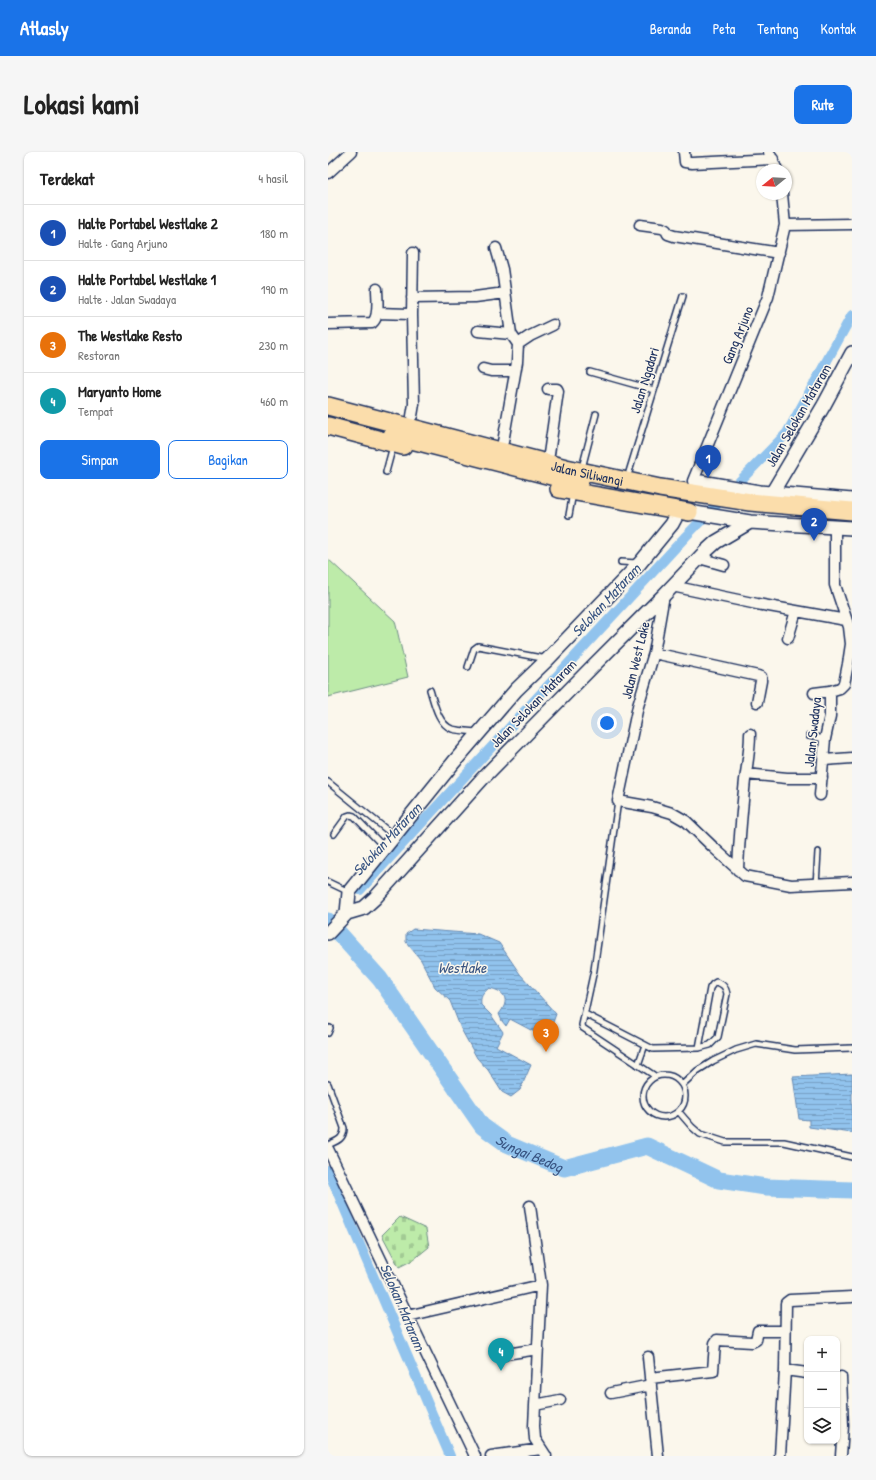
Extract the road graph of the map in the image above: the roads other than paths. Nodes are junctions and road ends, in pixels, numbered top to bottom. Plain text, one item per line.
1 (351, 152) edge
2 (684, 152) edge
3 (771, 156) edge
4 (328, 174) edge
5 (783, 200) edge
6 (852, 224) edge
7 (640, 225) dead end
8 (786, 225) junction
9 (496, 248) dead end
10 (413, 253) dead end
11 (779, 253) junction
12 (376, 289) dead end
13 (505, 293) junction
14 (683, 296) dead end
15 (412, 298) junction
16 (377, 312) junction
17 (412, 316) junction
18 (328, 324) edge
19 (553, 325) dead end
20 (478, 331) dead end
21 (511, 334) junction
22 (518, 344) junction
23 (851, 355) edge
24 (483, 369) dead end
25 (515, 371) junction
26 (590, 372) dead end
27 (548, 388) dead end
28 (654, 390) junction
29 (328, 396) edge
30 (328, 406) edge
31 (358, 409) junction
32 (596, 414) dead end
33 (412, 416) junction
34 (328, 418) edge
35 (328, 426) edge
36 (371, 433) junction
37 (442, 441) junction
38 (503, 442) junction
39 (394, 443) junction
40 (550, 454) junction
41 (386, 472) dead end
42 (629, 472) junction
43 (579, 476) junction
44 (697, 482) junction
45 (852, 500) edge
46 (755, 504) junction
47 (685, 510) junction
48 (852, 511) edge
49 (569, 515) dead end
50 (852, 520) edge
51 (835, 527) junction
52 (852, 528) edge
53 (699, 558) junction
54 (621, 562) dead end
55 (640, 563) junction
56 (724, 565) dead end
57 (668, 591) junction
58 (796, 611) junction
59 (846, 620) junction
60 (788, 638) dead end
61 (654, 653) junction
62 (548, 659) junction
63 (850, 665) edge
64 (468, 667) dead end
65 (430, 690) dead end
66 (830, 692) junction
67 (814, 693) dead end
68 (757, 702) dead end
69 (480, 732) junction
70 (750, 734) dead end
71 (809, 736) dead end
72 (825, 739) junction
73 (852, 758) edge
74 (824, 760) junction
75 (746, 774) junction
76 (822, 778) junction
77 (328, 782) edge
78 (820, 795) dead end
79 (618, 801) junction
80 (334, 834) dead end
81 (394, 835) junction
82 (384, 848) junction
83 (818, 852) dead end
84 (738, 870) junction
85 (328, 882) edge
86 (852, 882) edge
87 (816, 885) junction
88 (349, 892) junction
89 (344, 916) junction
90 (328, 933) edge
91 (585, 1014) junction
92 (645, 1045) junction
93 (699, 1048) junction
94 (852, 1048) edge
95 (638, 1065) junction
96 (655, 1076) junction
97 (328, 1084) edge
98 (682, 1085) junction
99 (679, 1112) junction
100 (328, 1145) edge
101 (328, 1149) edge
102 (852, 1157) edge
103 (530, 1206) dead end
104 (541, 1285) junction
105 (852, 1297) edge
106 (407, 1316) junction
107 (785, 1331) junction
108 (538, 1349) junction
109 (500, 1355) dead end
110 (648, 1357) dead end
111 (785, 1370) junction
112 (804, 1373) edge
113 (840, 1376) edge
114 (852, 1377) edge
115 (651, 1381) junction
116 (840, 1388) edge
117 (611, 1393) dead end
118 (560, 1400) dead end
119 (535, 1404) junction
120 (544, 1453) edge
121 (475, 1456) edge
122 (491, 1456) edge
123 (658, 1456) edge
124 (780, 1456) edge
125 (840, 1456) edge

1 - 4 street
2 - 3 street
5 - 8 street, Gang Arjuno
6 - 8 street
7 - 11 street
8 - 11 street, Gang Arjuno
9 - 13 street
10 - 15 street
11 - 44 street, Gang Arjuno
12 - 16 street
13 - 15 street
13 - 21 street
14 - 28 lane, Jalan Ngadari
15 - 17 street
16 - 17 street
16 - 18 street
17 - 33 street
19 - 22 street
20 - 21 street
21 - 22 street
22 - 25 street
23 - 46 street, Jalan Selokan Mataram
24 - 25 street
25 - 38 street
26 - 28 lane
27 - 40 street
28 - 42 lane, Jalan Ngadari
29 - 31 highway
30 - 31 highway, Jalan Siliwangi
31 - 33 highway
31 - 37 highway, Jalan Siliwangi
32 - 43 lane
33 - 38 highway
34 - 36 highway, Jalan Siliwangi
35 - 36 highway
36 - 37 highway, Jalan Siliwangi
36 - 39 highway
37 - 43 highway, Jalan Siliwangi
38 - 40 highway
39 - 41 lane
39 - 43 highway
40 - 43 highway
42 - 43 highway
42 - 44 highway
43 - 46 highway, Jalan Siliwangi
43 - 47 highway
43 - 49 lane
44 - 46 street
45 - 46 street
46 - 47 street
46 - 48 highway, Jalan Siliwangi
46 - 50 highway, Jalan Siliwangi
46 - 51 street
46 - 53 street, Jalan Selokan Mataram
47 - 55 street, Jalan Selokan Mataram
51 - 52 street
51 - 59 street, Jalan Swadaya
53 - 56 street
53 - 57 street, Jalan Selokan Mataram
54 - 55 lane
55 - 62 street, Jalan Selokan Mataram
57 - 58 street
57 - 61 street, Jalan West Lake
57 - 89 street, Jalan Selokan Mataram
58 - 59 street
58 - 60 street
59 - 63 street, Jalan Swadaya
61 - 68 street
61 - 79 street, Jalan West Lake
62 - 64 lane
62 - 69 street, Jalan Selokan Mataram
63 - 66 street, Jalan Swadaya
65 - 69 lane
66 - 67 street
66 - 72 street, Jalan Swadaya
69 - 81 street, Jalan Selokan Mataram
70 - 75 street
71 - 72 lane
72 - 74 street, Jalan Swadaya
73 - 74 street
74 - 76 street, Jalan Swadaya
75 - 76 street, Jalan Swadaya
75 - 84 street
76 - 78 street
77 - 81 lane
79 - 84 street
79 - 91 lane
80 - 82 lane
81 - 82 street, Jalan Selokan Mataram
82 - 88 street, Jalan Selokan Mataram
83 - 87 lane
84 - 87 street
85 - 88 lane
86 - 87 street
88 - 89 street
89 - 90 street, Jalan Selokan Mataram
91 - 92 lane
91 - 95 lane
92 - 93 lane
92 - 95 lane
93 - 93 lane
94 - 98 lane
95 - 96 lane
96 - 98 lane
96 - 99 lane
97 - 100 lane
98 - 99 lane
99 - 102 lane
101 - 106 street
103 - 104 street
104 - 106 street
104 - 108 street
105 - 107 street
106 - 121 street
107 - 111 street
107 - 115 street
108 - 109 street
108 - 119 street
110 - 115 street
111 - 112 street
111 - 124 street
113 - 114 street
115 - 117 street
115 - 123 street
116 - 125 street
118 - 119 street
119 - 120 street
120 - 122 street

